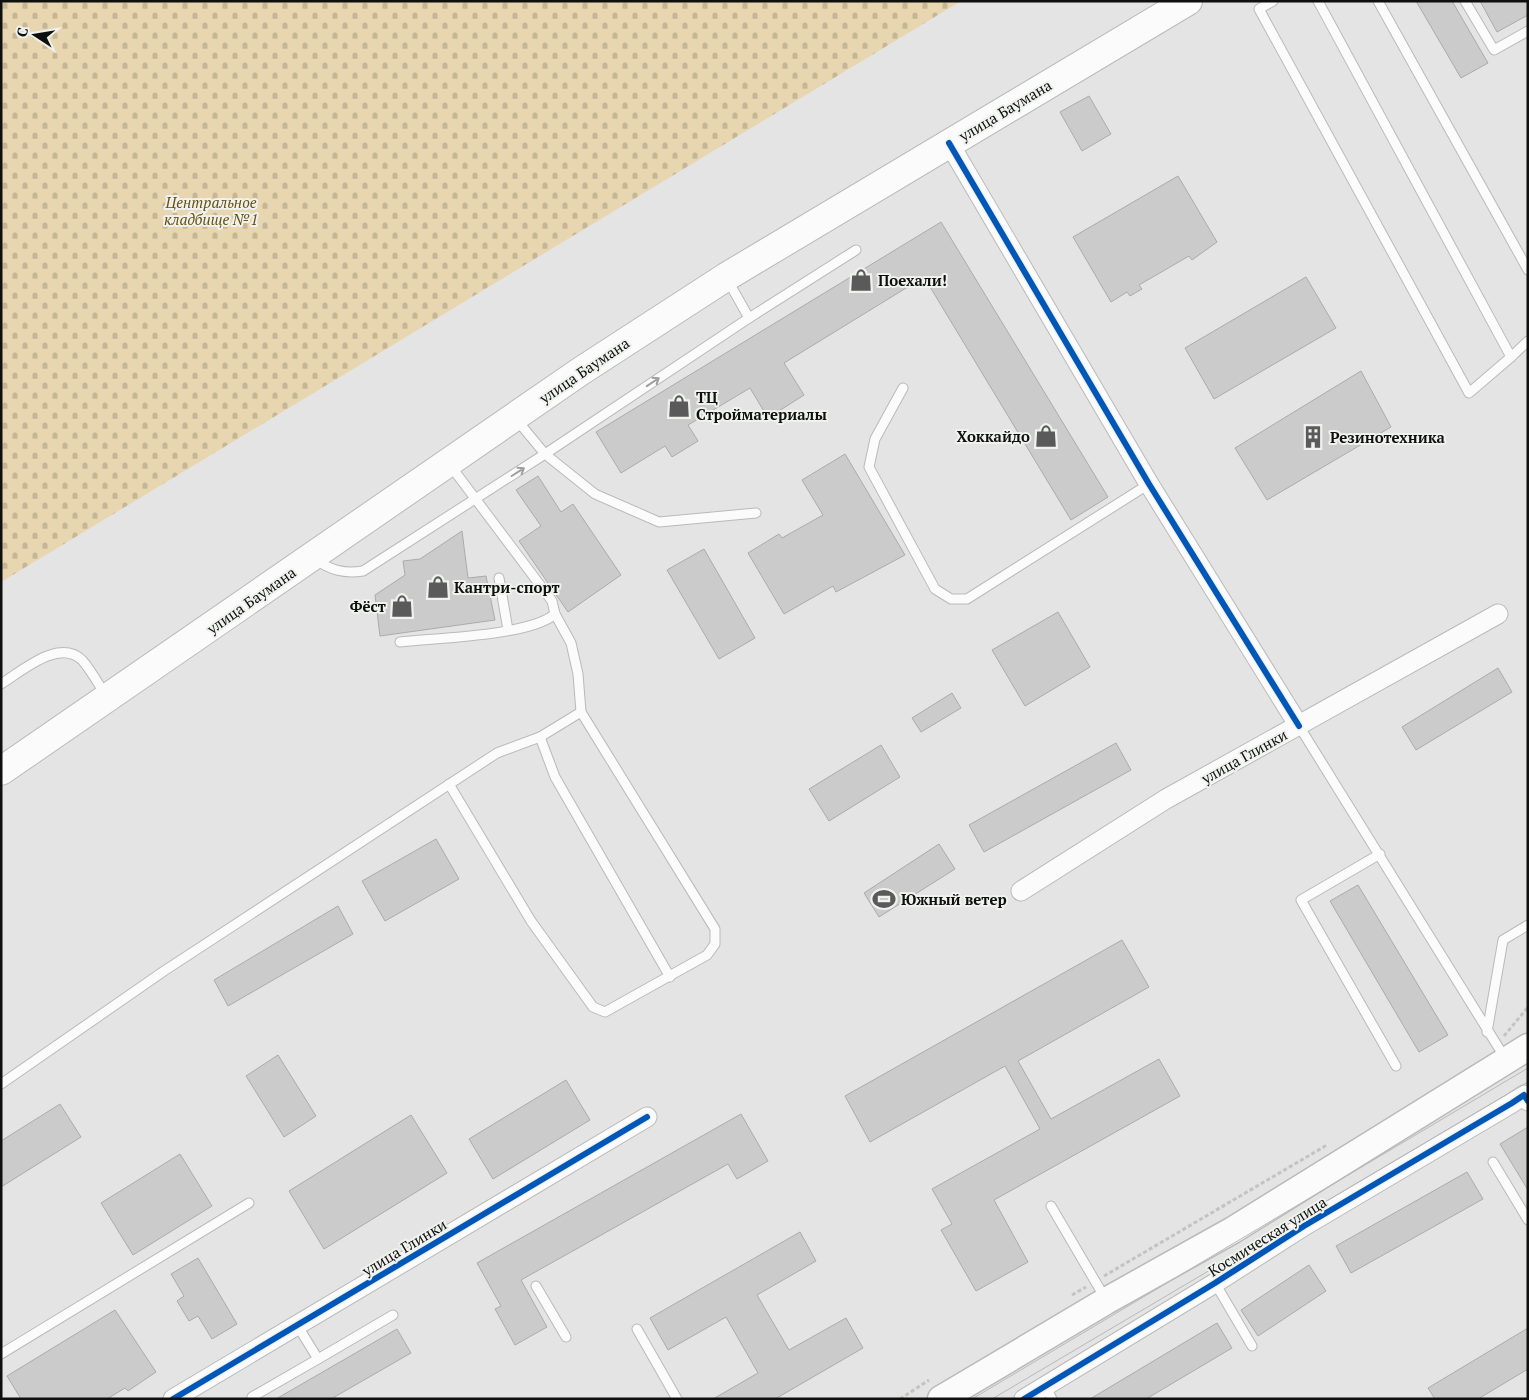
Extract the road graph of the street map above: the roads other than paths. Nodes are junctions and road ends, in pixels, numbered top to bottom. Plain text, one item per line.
1 (1188, 1) edge
2 (1273, 1) edge
3 (1318, 1) edge
4 (1378, 1) edge
5 (1466, 1) edge
6 (1528, 31) edge
7 (949, 143) junction
8 (856, 250) dead end
9 (1528, 270) edge
10 (726, 277) junction
11 (749, 318) junction
12 (1528, 342) edge
13 (1511, 357) junction
14 (903, 388) dead end
15 (515, 417) junction
16 (545, 454) junction
17 (448, 463) junction
18 (1149, 484) junction
19 (476, 498) junction
20 (756, 513) dead end
21 (312, 557) junction
22 (500, 578) dead end
23 (555, 614) junction
24 (1498, 614) dead end
25 (508, 630) junction
26 (400, 642) dead end
27 (1, 684) edge
28 (107, 698) junction
29 (581, 712) junction
30 (1299, 726) junction
31 (540, 737) junction
32 (1, 771) edge
33 (449, 784) junction
34 (1380, 854) junction
35 (1021, 892) dead end
36 (1528, 925) edge
37 (670, 977) junction
38 (1487, 1032) junction
39 (1510, 1051) edge
40 (1396, 1066) dead end
41 (1, 1084) edge
42 (1527, 1097) edge
43 (647, 1117) dead end
44 (1493, 1162) dead end
45 (249, 1203) dead end
46 (1051, 1206) dead end
47 (1528, 1220) edge
48 (1215, 1283) junction
49 (536, 1286) dead end
50 (1101, 1291) junction
51 (393, 1315) dead end
52 (297, 1324) junction
53 (637, 1329) dead end
54 (566, 1338) dead end
55 (1252, 1346) dead end
56 (1, 1354) edge
57 (318, 1359) junction
58 (936, 1389) edge
59 (1048, 1392) edge
60 (194, 1393) edge
61 (252, 1397) dead end
62 (173, 1399) edge
63 (677, 1399) edge
64 (1024, 1399) edge

1 - 7 main road, улица Баумана
2 - 13 lane
3 - 13 lane
4 - 9 lane
5 - 6 lane
7 - 10 main road, улица Баумана
7 - 18 street
8 - 11 lane
10 - 11 lane
10 - 15 main road, улица Баумана
16 -> 11 lane
12 - 13 lane
14 - 18 lane
15 - 16 lane
15 - 17 main road, улица Баумана
19 -> 16 lane
16 - 20 lane
17 - 19 lane
17 - 21 main road, улица Баумана
18 - 30 street
19 - 21 lane
19 - 23 lane
21 - 28 main road, улица Баумана
22 - 25 lane
23 - 25 lane
23 - 29 lane
24 - 30 street, улица Глинки
25 - 26 lane
27 - 28 lane
28 - 32 main road, улица Баумана
29 - 31 lane
29 - 37 lane
30 - 34 lane
30 - 35 street, улица Глинки
31 - 33 lane
31 - 37 lane
33 - 37 lane
33 - 41 lane
34 - 38 lane
34 - 40 lane
36 - 38 lane
38 - 39 lane
39 - 50 main road, Космическая улица
42 - 48 street, Космическая улица
43 - 52 street, улица Глинки
44 - 47 lane
45 - 56 lane
46 - 50 lane
48 - 55 lane
48 - 59 street, Космическая улица
49 - 54 lane
50 - 58 main road, Космическая улица
51 - 57 lane
52 - 57 lane
52 - 60 street, улица Глинки
53 - 63 lane
57 - 61 lane
59 - 64 street, Космическая улица
60 - 62 street, улица Глинки

